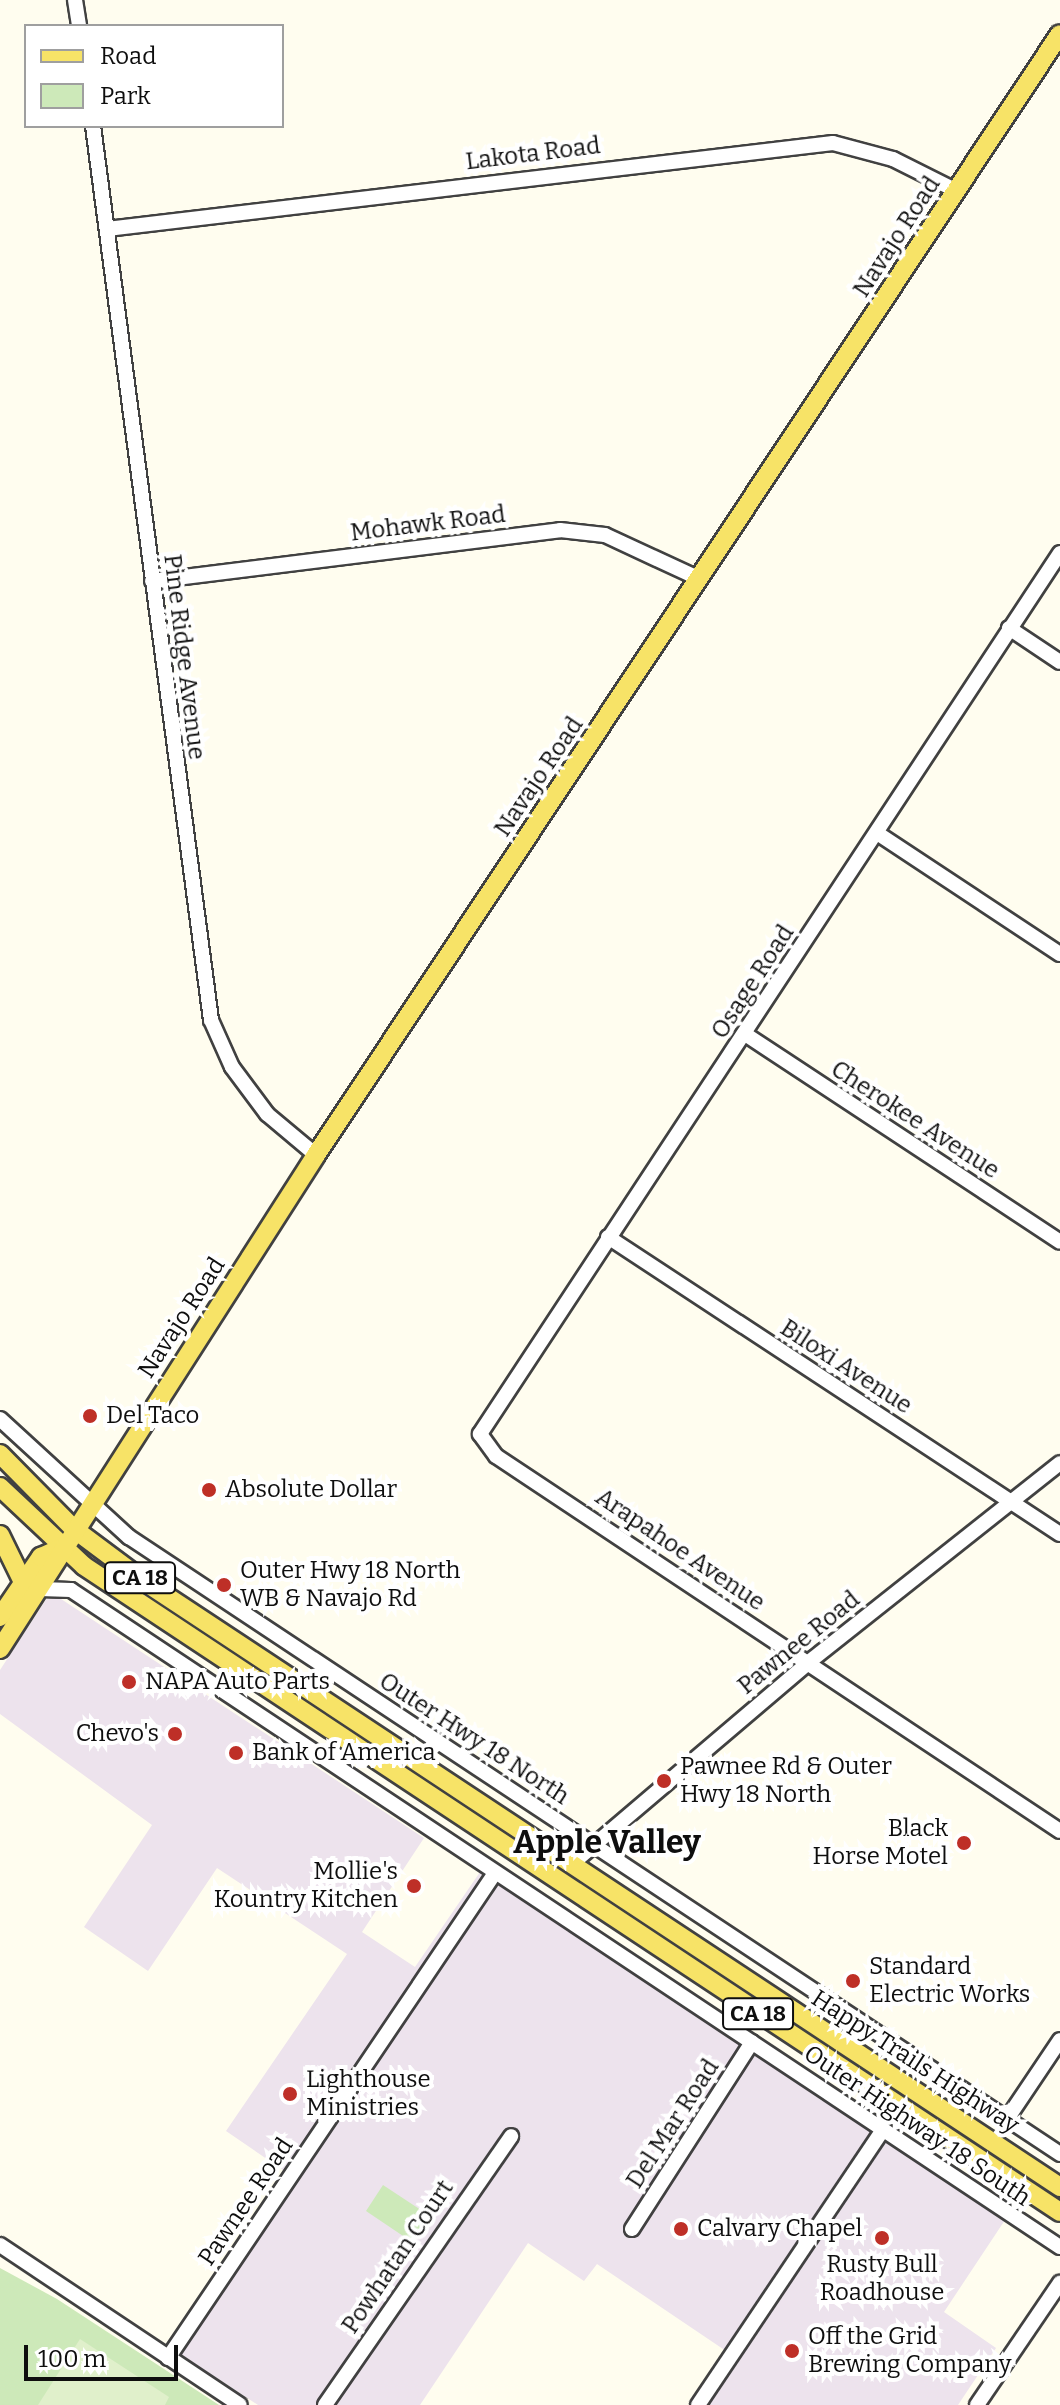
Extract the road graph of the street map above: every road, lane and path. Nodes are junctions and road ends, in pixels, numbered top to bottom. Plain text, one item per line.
1 (75, 0) edge
2 (79, 24) edge
3 (1060, 34) edge
4 (93, 128) edge
5 (957, 191) junction
6 (107, 229) junction
7 (1060, 553) edge
8 (700, 579) junction
9 (152, 581) junction
10 (1009, 628) junction
11 (1060, 662) edge
12 (877, 833) junction
13 (1060, 954) edge
14 (745, 1034) junction
15 (316, 1155) junction
16 (608, 1237) junction
17 (1060, 1242) edge
18 (0, 1419) edge
19 (480, 1434) joint
20 (0, 1454) edge
21 (1060, 1463) edge
22 (0, 1487) edge
23 (1011, 1502) junction
24 (89, 1505) junction
25 (74, 1529) junction
26 (1060, 1534) edge
27 (3, 1538) edge
28 (61, 1548) junction
29 (48, 1562) junction
30 (32, 1586) junction
31 (71, 1590) junction
32 (0, 1617) edge
33 (0, 1649) edge
34 (809, 1662) junction
35 (449, 1808) junction
36 (1060, 1831) edge
37 (590, 1842) junction
38 (573, 1863) junction
39 (495, 1873) junction
40 (559, 1882) junction
41 (544, 1905) junction
42 (673, 1931) junction
43 (1060, 2040) edge
44 (752, 2042) junction
45 (1007, 2119) junction
46 (883, 2130) junction
47 (511, 2136) dead end
48 (1060, 2154) edge
49 (1060, 2187) edge
50 (1060, 2212) edge
51 (632, 2229) dead end
52 (0, 2245) edge
53 (1060, 2247) edge
54 (1060, 2283) edge
55 (168, 2358) junction
56 (240, 2405) edge
57 (325, 2405) edge
58 (698, 2405) edge
59 (977, 2405) edge

1 - 2 street
3 - 5 main road, Navajo Road
4 - 6 street, Pine Ridge Avenue
5 - 6 street, Lakota Road
5 - 8 main road, Navajo Road
6 - 9 street, Pine Ridge Avenue
7 - 10 street, Osage Road
8 - 9 street, Mohawk Road
8 - 15 main road, Navajo Road
9 - 15 street, Pine Ridge Avenue
10 - 11 street
10 - 12 street, Osage Road
12 - 13 street
12 - 14 street, Osage Road
14 - 16 street, Osage Road
14 - 17 street, Cherokee Avenue
15 - 24 main road, Navajo Road
16 - 19 street, Osage Road
16 - 23 street, Biloxi Avenue
18 - 24 street, Outer Hwy 18 North
19 - 34 street, Arapahoe Avenue
20 - 25 main road, Happy Trails Highway / CA 18
21 - 23 street, Pawnee Road
22 - 28 main road, Happy Trails Highway / CA 18
23 - 26 street, Biloxi Avenue
23 - 34 street, Pawnee Road
24 - 25 main road, Navajo Road
24 - 37 street, Outer Hwy 18 North
25 - 28 main road, Navajo Road
25 - 38 main road, Happy Trails Highway / CA 18
27 - 29 main road
27 - 30 main road
28 - 29 main road, Navajo Road
28 - 35 main road, Happy Trails Highway / CA 18
29 - 30 main road, Navajo Road
29 - 31 street
30 - 31 street
30 - 32 main road, Navajo Road
30 - 33 main road, Navajo Road
31 - 39 street, Outer Highway 18 South
34 - 36 street, Arapahoe Avenue
34 - 37 street, Pawnee Road
35 - 38 main road
35 - 40 main road, Happy Trails Highway / CA 18
37 - 38 street, Pawnee Road
37 - 45 street, Outer Hwy 18 North
38 - 42 main road, Happy Trails Highway / CA 18
39 - 41 street, Outer Highway 18 South
39 - 55 street, Pawnee Road
40 - 41 street
40 - 42 main road
40 - 50 main road, Happy Trails Highway / CA 18
41 - 44 street, Outer Highway 18 South
42 - 49 main road, Happy Trails Highway / CA 18
43 - 45 street
44 - 46 street, Outer Highway 18 South
44 - 51 street, Del Mar Road
45 - 48 street, Outer Hwy 18 North
46 - 53 street, Outer Highway 18 South
46 - 58 street
47 - 57 street, Powhatan Court
52 - 55 street
54 - 59 street
55 - 56 street

